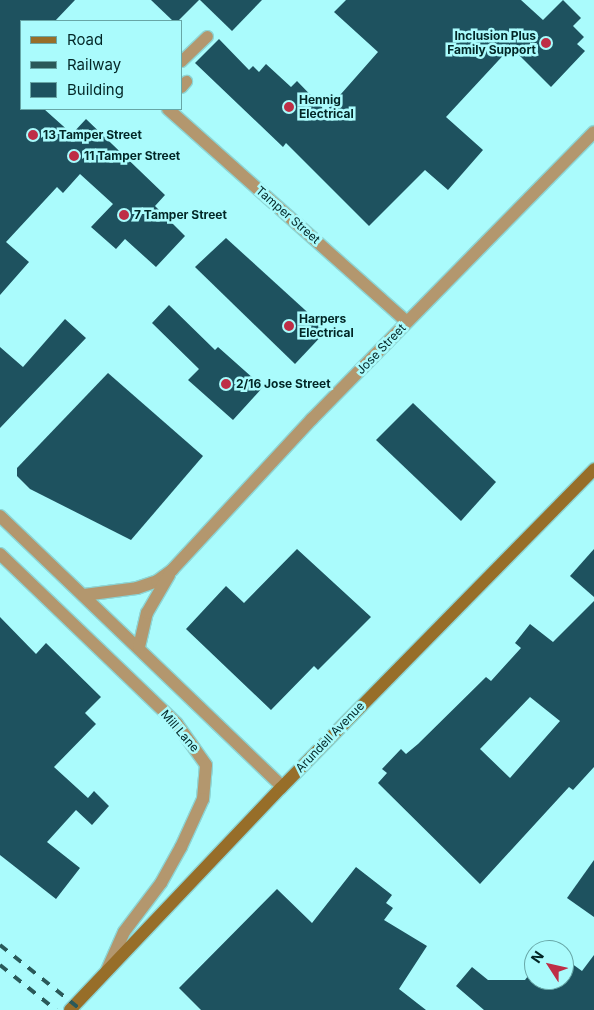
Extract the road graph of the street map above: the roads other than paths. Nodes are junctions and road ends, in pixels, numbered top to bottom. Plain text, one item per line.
1 (207, 36) dead end
2 (182, 60) edge
3 (169, 110) edge
4 (594, 132) edge
5 (407, 322) junction
6 (594, 469) edge
7 (0, 516) edge
8 (0, 554) edge
9 (172, 570) junction
10 (84, 595) junction
11 (139, 647) junction
12 (282, 786) junction
13 (104, 977) junction
14 (70, 1010) edge

1 - 2 lane
3 - 5 street, Tamper Street
4 - 5 street, Jose Street
5 - 9 street, Jose Street
6 - 12 main road, Arundell Avenue
7 - 10 street
8 - 13 street, Mill Lane
9 - 10 street, Jose Street
9 - 11 street, Jose Street
10 - 11 street
11 - 12 street
12 - 13 main road, Arundell Avenue
13 - 14 main road, Arundell Avenue

